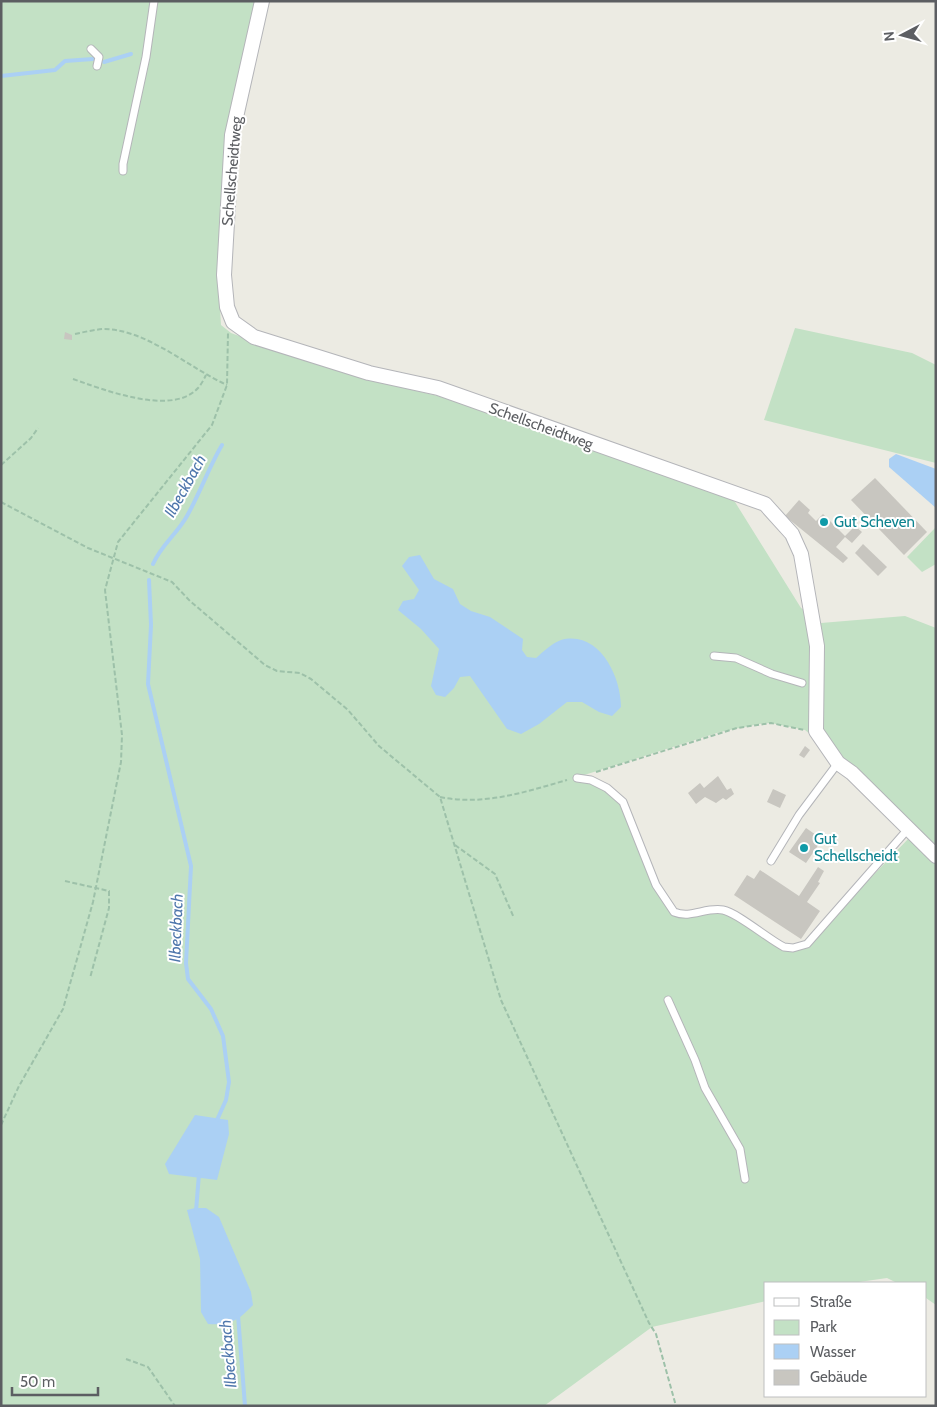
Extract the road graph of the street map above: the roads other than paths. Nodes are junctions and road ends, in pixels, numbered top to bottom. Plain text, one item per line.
1 (154, 1) edge
2 (262, 1) edge
3 (91, 49) dead end
4 (96, 66) dead end
5 (123, 171) dead end
6 (714, 656) dead end
7 (802, 683) dead end
8 (838, 763) junction
9 (577, 778) road end
10 (908, 829) junction
11 (936, 856) edge
12 (771, 861) dead end
13 (668, 1000) dead end
14 (745, 1179) dead end

1 - 5 lane
2 - 8 street, Schellscheidtweg
3 - 4 lane
6 - 7 lane
8 - 10 street
8 - 12 lane
9 - 10 lane
10 - 11 street
13 - 14 lane

